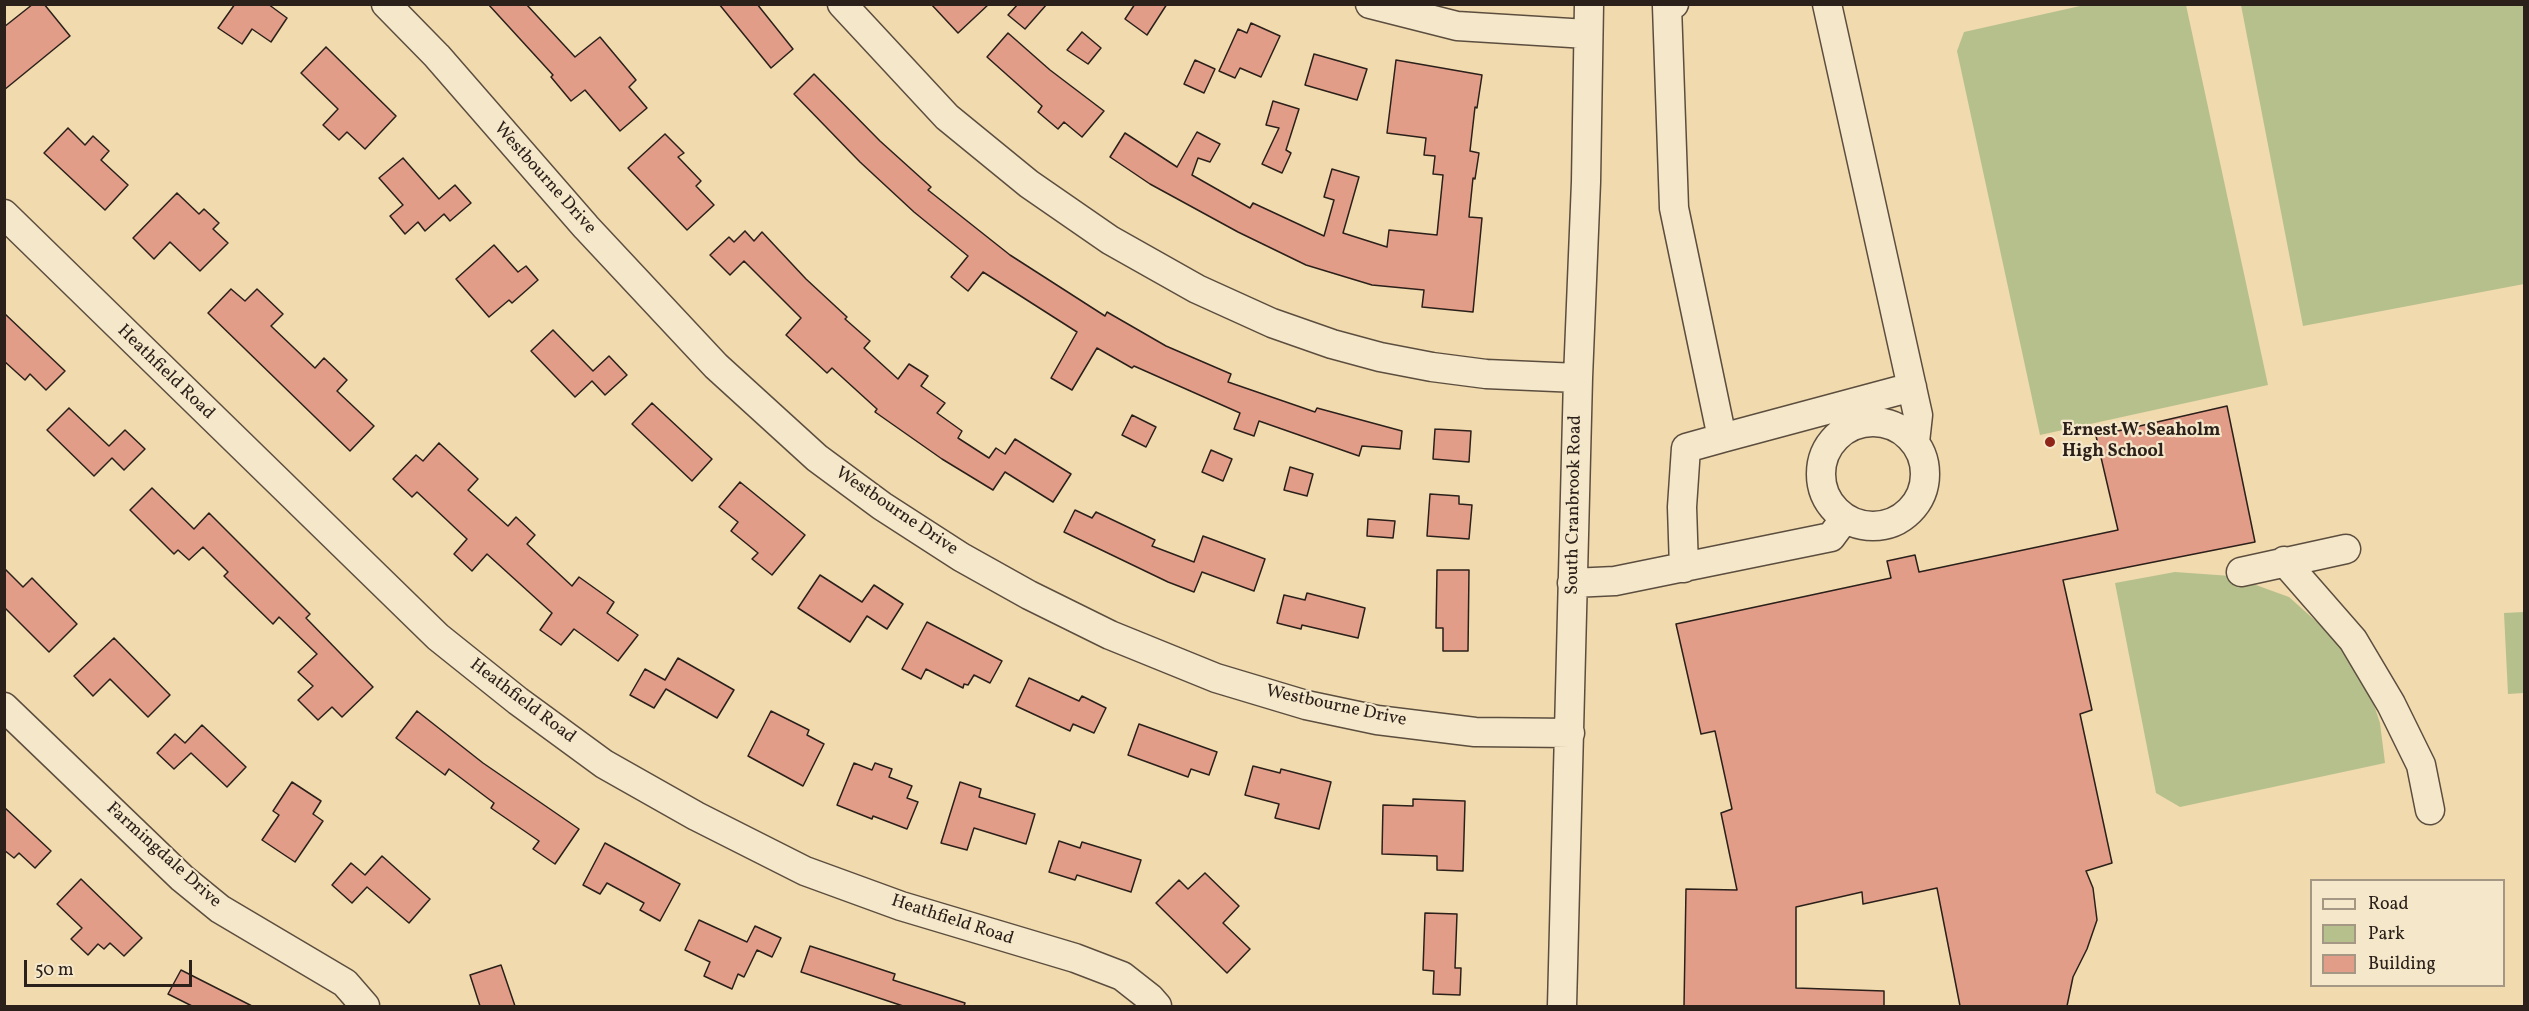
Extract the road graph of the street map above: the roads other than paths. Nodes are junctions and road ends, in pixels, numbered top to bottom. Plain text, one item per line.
1 (386, 4) edge
2 (842, 4) edge
3 (1370, 4) edge
4 (1588, 4) edge
5 (1674, 4) edge
6 (1827, 4) edge
7 (1587, 34) junction
8 (4, 214) edge
9 (1578, 378) junction
10 (1912, 387) junction
11 (1722, 438) junction
12 (1915, 442) junction
13 (1845, 518) junction
14 (2346, 549) dead end
15 (2284, 561) junction
16 (1684, 568) junction
17 (2241, 572) dead end
18 (1572, 583) junction
19 (4, 707) edge
20 (1570, 733) junction
21 (2430, 810) dead end
22 (365, 1006) edge
23 (1157, 1006) edge
24 (1562, 1006) edge

1 - 20 street, Westbourne Drive
2 - 9 street
3 - 7 street
4 - 7 street, South Cranbrook Road
5 - 11 street
6 - 10 street
7 - 9 street, South Cranbrook Road
8 - 23 street, Heathfield Road
9 - 18 street, South Cranbrook Road
10 - 11 street
10 - 12 street
11 - 16 street
12 - 13 street
12 - 13 street
13 - 16 street
14 - 15 street
15 - 17 street
15 - 21 street
16 - 18 street
18 - 20 street, South Cranbrook Road
19 - 22 street, Farmingdale Drive
20 - 24 street, South Cranbrook Road

